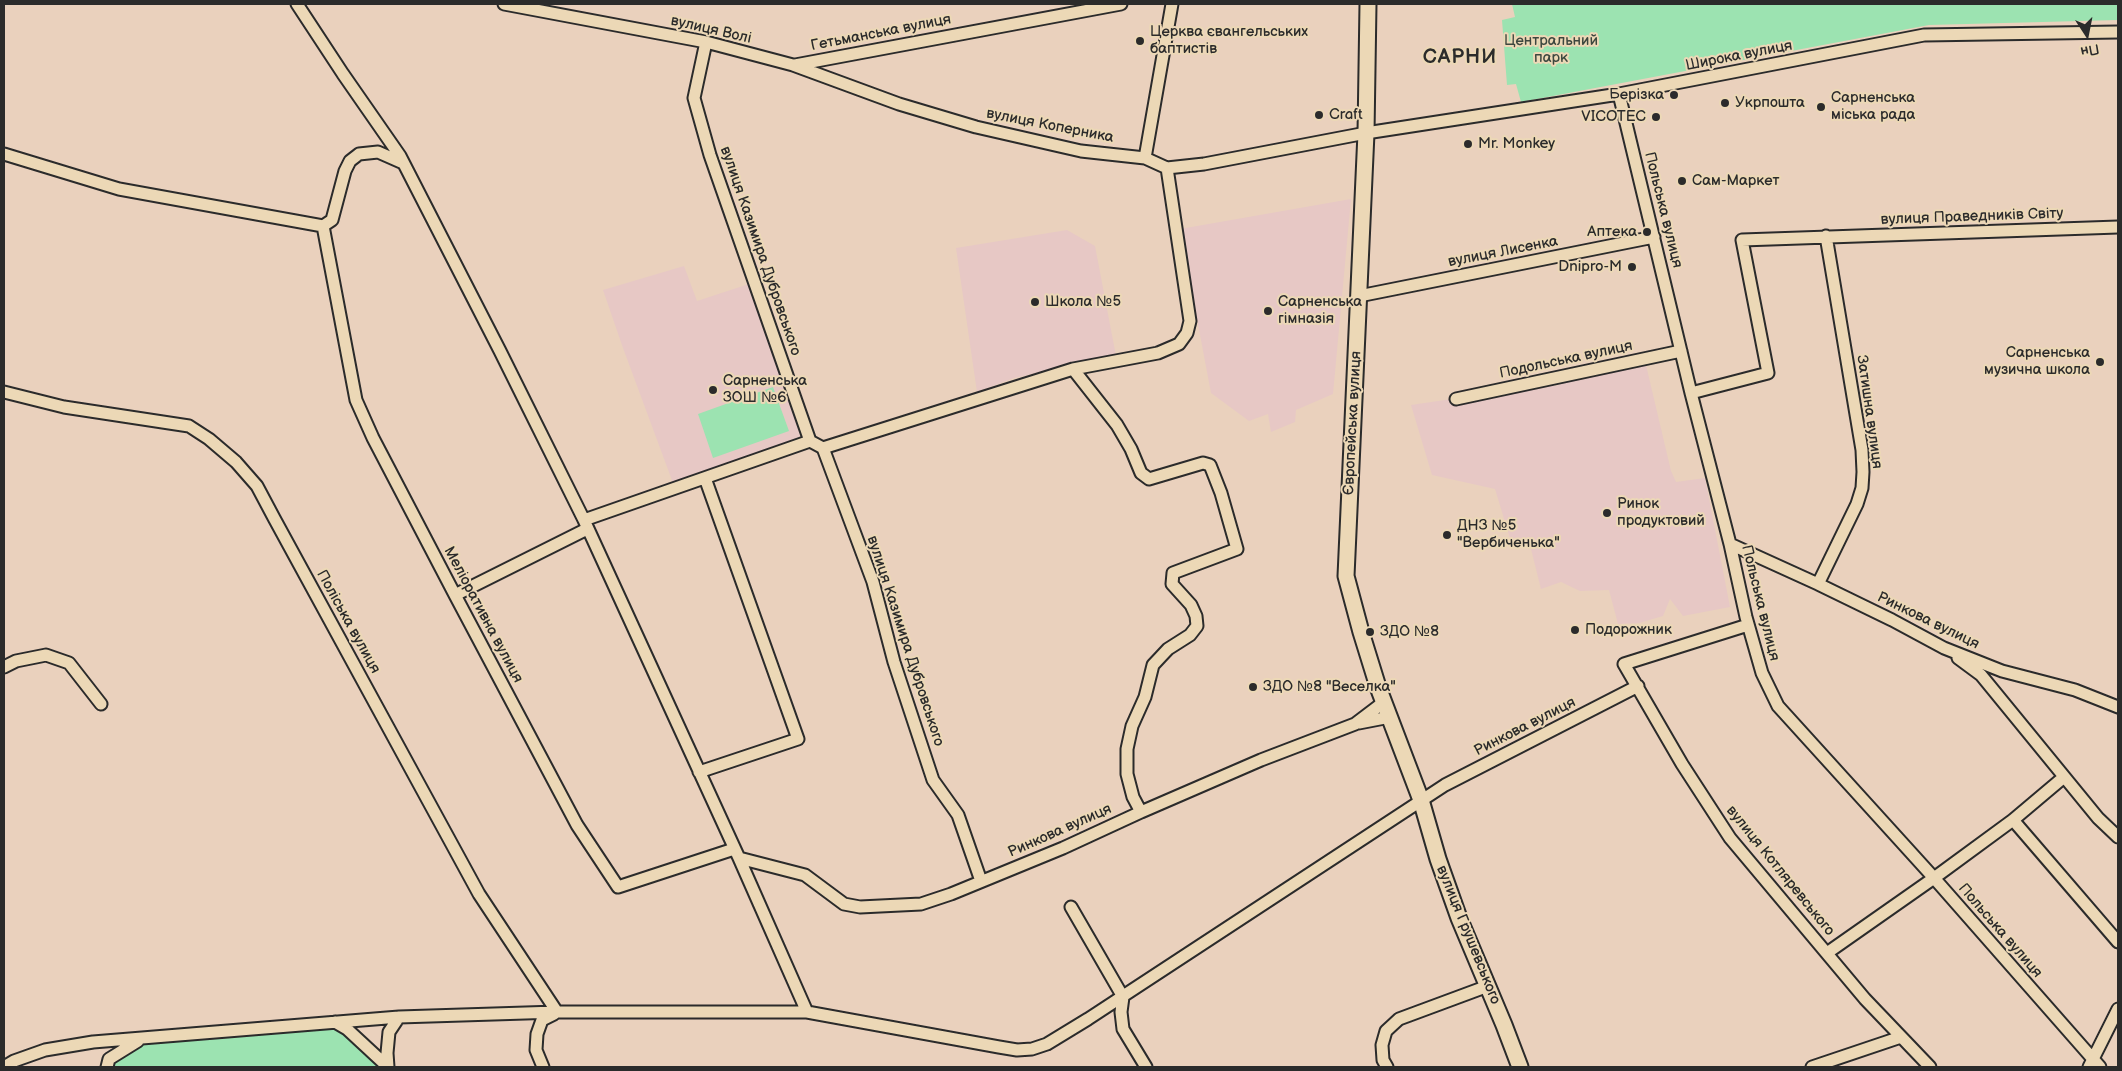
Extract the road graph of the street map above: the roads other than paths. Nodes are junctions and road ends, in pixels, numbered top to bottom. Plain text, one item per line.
1 (298, 4) edge
2 (504, 4) edge
3 (1122, 4) edge
4 (1172, 4) edge
5 (1368, 4) edge
6 (2118, 32) edge
7 (706, 42) junction
8 (793, 65) junction
9 (1619, 94) junction
10 (1366, 133) junction
11 (4, 154) edge
12 (1145, 158) junction
13 (404, 164) junction
14 (1168, 168) junction
15 (323, 226) junction
16 (2118, 227) edge
17 (1654, 236) junction
18 (1826, 236) junction
19 (1359, 296) junction
20 (1681, 352) junction
21 (1073, 369) junction
22 (4, 392) edge
23 (1691, 393) junction
24 (1456, 399) dead end
25 (810, 441) junction
26 (823, 448) junction
27 (706, 478) junction
28 (586, 525) junction
29 (1730, 544) junction
30 (1818, 584) junction
31 (455, 595) junction
32 (1748, 625) junction
33 (1944, 648) junction
34 (4, 667) edge
35 (1638, 686) junction
36 (1384, 702) junction
37 (2116, 703) edge
38 (101, 704) dead end
39 (1390, 717) junction
40 (1355, 724) junction
41 (699, 772) junction
42 (2064, 777) junction
43 (1421, 800) junction
44 (1141, 812) junction
45 (2012, 820) junction
46 (2118, 837) edge
47 (737, 853) junction
48 (1934, 878) junction
49 (981, 881) junction
50 (1072, 907) dead end
51 (2118, 942) edge
52 (1827, 953) junction
53 (1488, 986) junction
54 (1123, 997) junction
55 (2118, 1009) edge
56 (557, 1012) junction
57 (807, 1012) junction
58 (399, 1017) junction
59 (335, 1022) junction
60 (1901, 1036) junction
61 (142, 1039) junction
62 (2090, 1063) edge
63 (4, 1067) edge
64 (107, 1067) edge
65 (388, 1067) edge
66 (543, 1067) edge
67 (1146, 1067) edge
68 (1387, 1067) edge
69 (1520, 1067) edge
70 (1812, 1067) edge
71 (1930, 1067) edge
72 (2100, 1067) edge

1 - 13 street
2 - 7 street, вулиця Волі
3 - 8 street, Гетьманська вулиця
4 - 12 street
5 - 10 main road, Європейська вулиця
6 - 9 street, Широка вулиця
7 - 8 street, вулиця Волі
7 - 25 street, вулиця Казимира Дубровського
8 - 12 street, вулиця Коперника
9 - 10 street, Широка вулиця
9 - 17 street, Польська вулиця
10 - 14 street, вулиця Коперника
10 - 19 main road, Європейська вулиця
11 - 15 street
12 - 14 street, вулиця Коперника
13 - 15 street
13 - 28 street
14 - 21 street
15 - 31 street, Меліоративна вулиця
16 - 18 street, вулиця Праведників Світу
17 - 19 street, вулиця Лисенка
17 - 20 street, Польська вулиця
18 - 23 street, вулиця Праведників Світу
18 - 30 street, Затишна вулиця
19 - 36 main road, Європейська вулиця
20 - 23 street, Польська вулиця
20 - 24 street, Подольська вулиця
21 - 26 street
21 - 44 street
22 - 56 street, Поліська вулиця
23 - 29 street, Польська вулиця
25 - 26 street
25 - 27 street
26 - 49 street, вулиця Казимира Дубровського
27 - 28 street
27 - 41 street
28 - 31 street
28 - 41 street
29 - 30 street, Ринкова вулиця
29 - 32 street, Польська вулиця
30 - 33 street, Ринкова вулиця
31 - 47 street, Меліоративна вулиця
32 - 35 street
32 - 48 street, Польська вулиця
33 - 37 street, Ринкова вулиця
33 - 42 street
34 - 38 street
35 - 43 street, Ринкова вулиця
35 - 52 street, вулиця Котляревського
36 - 39 main road, Європейська вулиця
36 - 40 street, Ринкова вулиця
39 - 40 street
39 - 43 main road, Європейська вулиця
40 - 44 street, Ринкова вулиця
41 - 47 street
42 - 45 street
42 - 46 street
43 - 53 main road, вулиця Грушевського
43 - 54 street, Ринкова вулиця
44 - 49 street, Ринкова вулиця
45 - 48 street
45 - 51 street
47 - 49 street, Ринкова вулиця
47 - 57 street
48 - 52 street
48 - 62 street, Польська вулиця
50 - 54 street
52 - 60 street, вулиця Котляревського
53 - 68 street
53 - 69 main road, вулиця Грушевського
54 - 57 street, Ринкова вулиця
54 - 67 street
55 - 62 street
56 - 57 street, Ринкова вулиця
56 - 58 street, Ринкова вулиця
56 - 66 street
58 - 59 street, Ринкова вулиця
58 - 65 street
59 - 61 street, Ринкова вулиця
59 - 65 street
60 - 70 street
60 - 71 street, вулиця Котляревського
61 - 63 street, Ринкова вулиця
61 - 64 street
62 - 72 street, Польська вулиця

